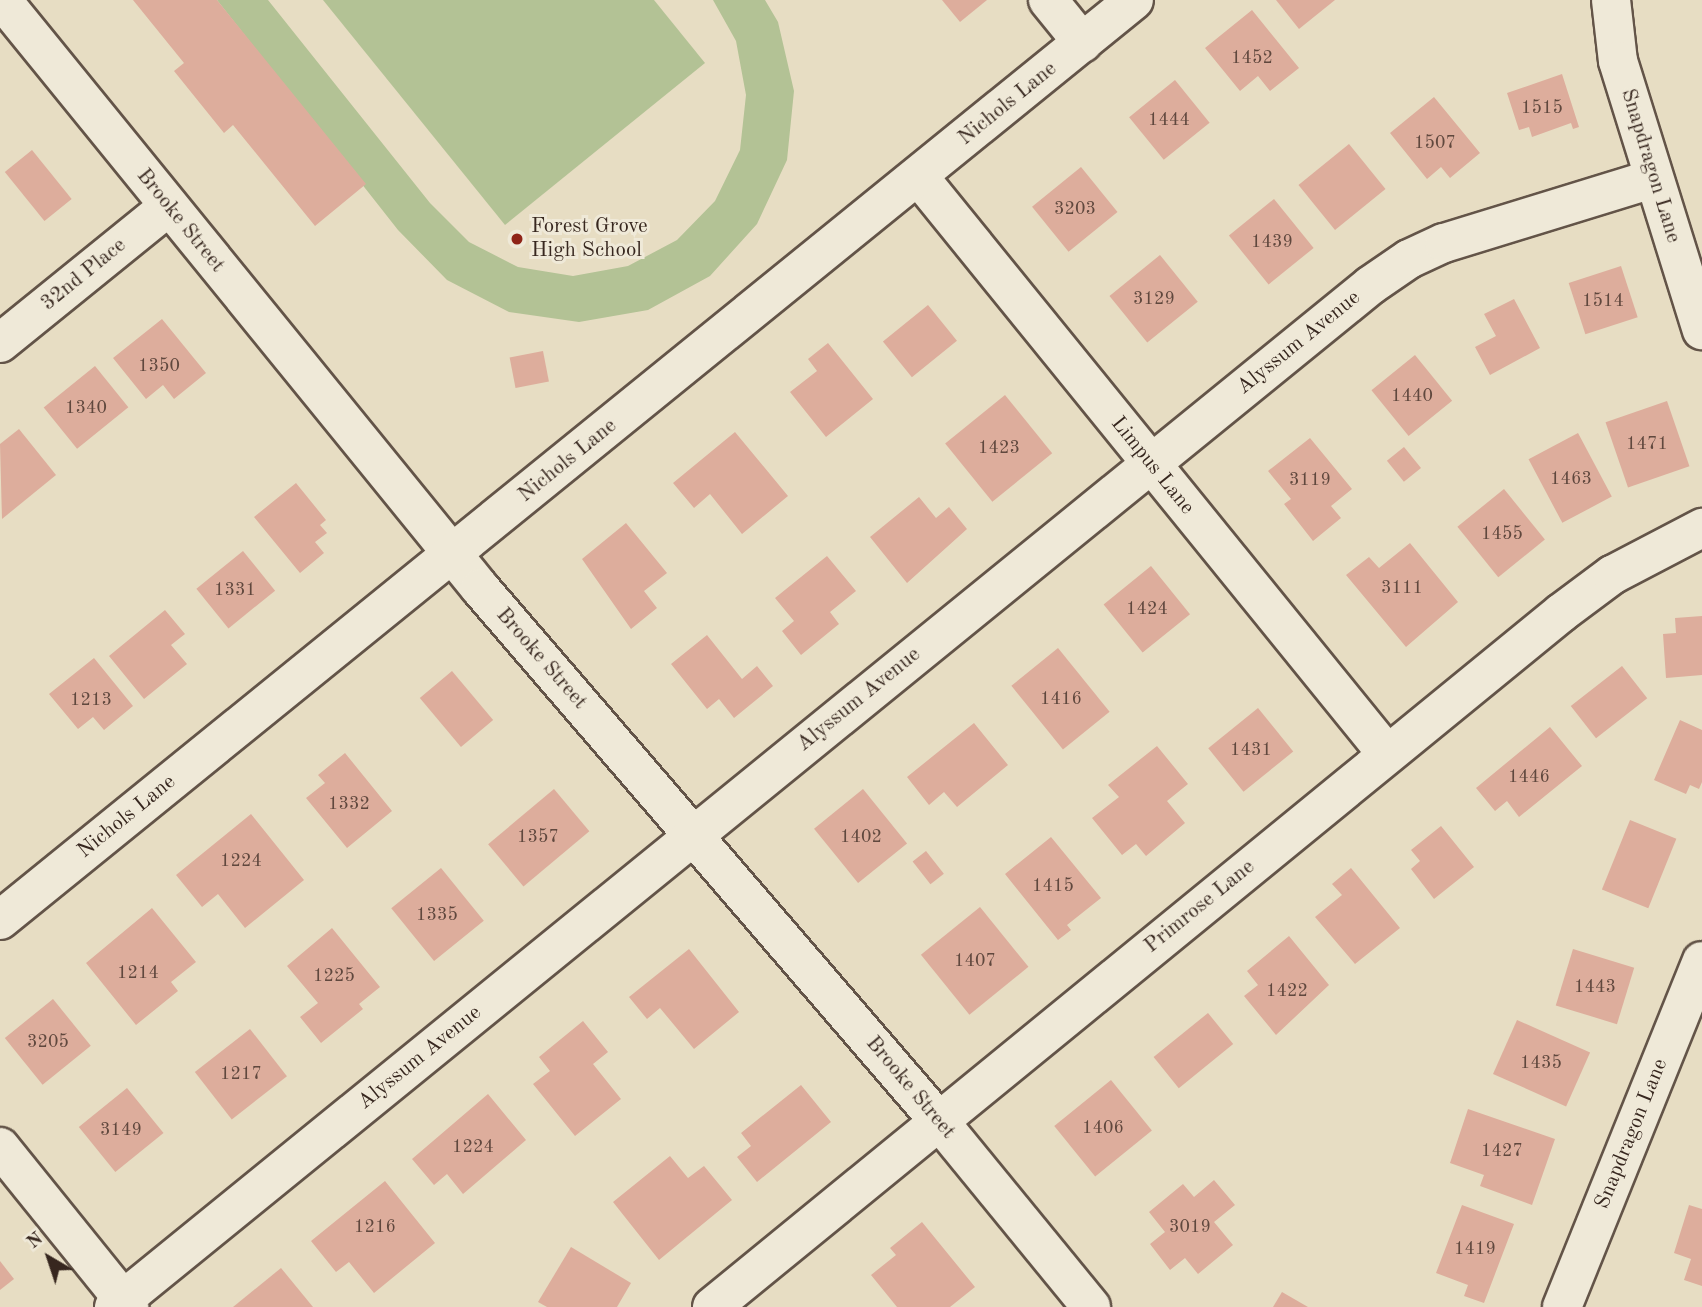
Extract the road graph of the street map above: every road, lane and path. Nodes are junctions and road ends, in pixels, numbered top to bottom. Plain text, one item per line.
1 (2, 0) edge
2 (1048, 0) edge
3 (1134, 0) edge
4 (1611, 0) edge
5 (1083, 43) junction
6 (919, 177) junction
7 (1652, 179) junction
8 (168, 207) junction
9 (1702, 330) edge
10 (0, 344) edge
11 (1149, 463) junction
12 (1702, 528) edge
13 (452, 554) junction
14 (1387, 754) junction
15 (694, 836) junction
16 (0, 920) edge
17 (1702, 961) edge
18 (939, 1121) junction
19 (0, 1147) edge
20 (122, 1305) edge
21 (712, 1307) edge
22 (1091, 1307) edge
23 (1562, 1307) edge

1 - 8 street, Brooke Street
2 - 5 street
3 - 5 street, Nichols Lane
4 - 7 street, Snapdragon Lane
5 - 6 street, Nichols Lane
6 - 11 street, Limpus Lane
6 - 13 street, Nichols Lane
7 - 9 street, Snapdragon Lane
7 - 11 street, Alyssum Avenue
8 - 10 street, 32nd Place
8 - 13 street, Brooke Street
11 - 14 street, Limpus Lane
11 - 15 street, Alyssum Avenue
12 - 14 street, Primrose Lane
13 - 15 street, Brooke Street
13 - 16 street, Nichols Lane
14 - 18 street, Primrose Lane
15 - 18 street, Brooke Street
15 - 20 street, Alyssum Avenue
17 - 23 street, Snapdragon Lane
18 - 21 street, Primrose Lane
18 - 22 street, Brooke Street
19 - 20 street

